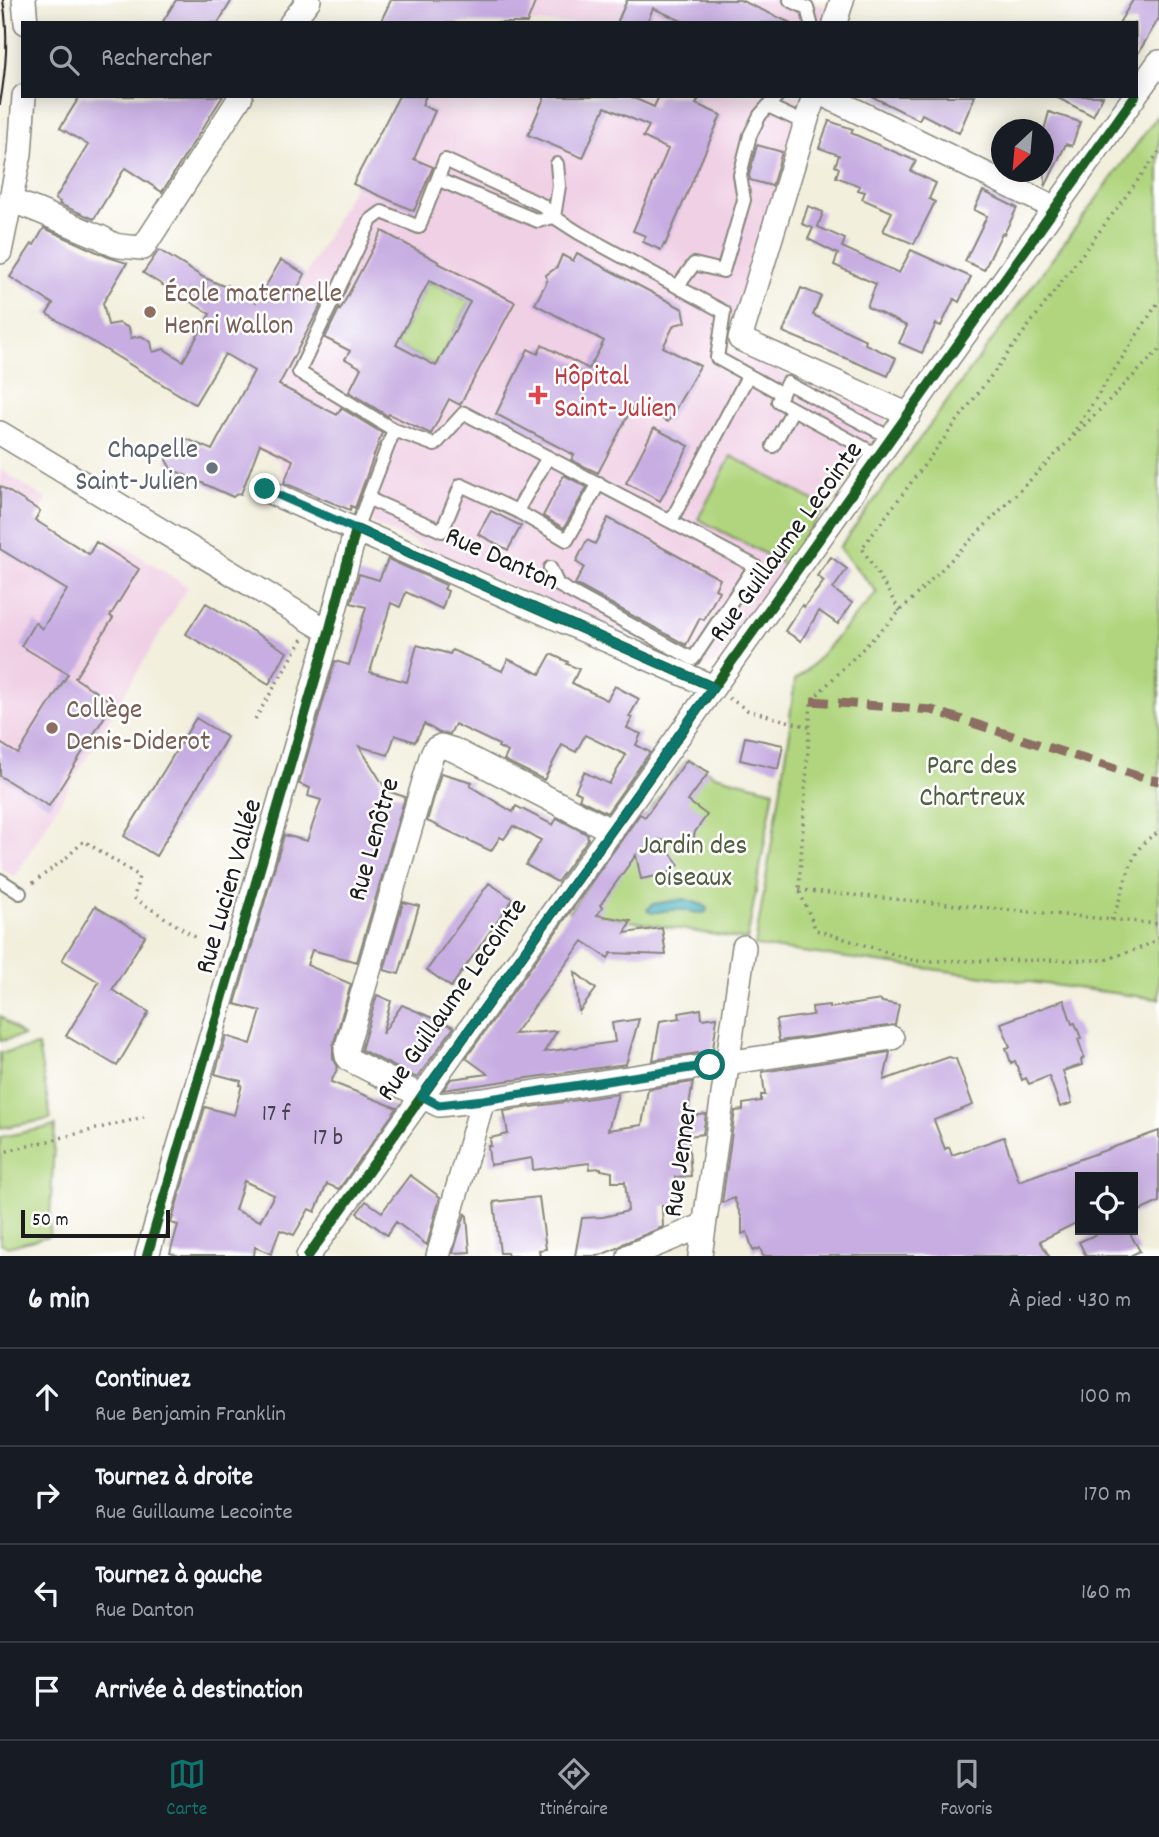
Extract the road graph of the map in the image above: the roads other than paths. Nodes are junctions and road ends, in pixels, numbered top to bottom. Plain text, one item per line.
1 (24, 0) edge
2 (309, 0) edge
3 (790, 0) edge
4 (842, 0) edge
5 (26, 21) edge
6 (293, 21) edge
7 (810, 21) edge
8 (836, 21) edge
9 (1159, 62) edge
10 (1138, 92) edge
11 (24, 98) edge
12 (240, 98) edge
13 (813, 98) edge
14 (830, 98) edge
15 (1134, 98) edge
16 (773, 101) edge
17 (806, 121) junction
18 (557, 164) dead end
19 (444, 182) dead end
20 (11, 201) junction
21 (1055, 208) junction
22 (554, 217) junction
23 (0, 252) edge
24 (678, 286) junction
25 (748, 376) junction
26 (782, 394) junction
27 (793, 410) junction
28 (909, 415) junction
29 (394, 430) junction
30 (0, 433) edge
31 (773, 446) dead end
32 (885, 447) junction
33 (548, 457) junction
34 (599, 483) junction
35 (265, 489) dead end
36 (369, 499) junction
37 (517, 512) junction
38 (671, 522) junction
39 (356, 529) junction
40 (550, 568) dead end
41 (321, 627) junction
42 (713, 687) junction
43 (612, 831) junction
44 (0, 880) edge
45 (20, 893) road end
46 (744, 947) dead end
47 (892, 1038) dead end
48 (726, 1062) junction
49 (422, 1096) junction
50 (483, 1100) junction
51 (704, 1225) junction
52 (147, 1256) edge
53 (307, 1256) edge
54 (438, 1256) edge
55 (629, 1256) edge
56 (700, 1256) edge

1 - 5 street
2 - 6 street
3 - 7 lane
4 - 8 street
9 - 10 street, Rue Guillaume Lecointe
11 - 20 street
12 - 20 street
13 - 17 street
14 - 21 street
15 - 21 street, Rue Guillaume Lecointe
16 - 17 lane
16 - 24 lane
17 - 28 street
18 - 22 lane
19 - 22 lane
20 - 23 street
21 - 28 street, Rue Guillaume Lecointe
22 - 24 lane
22 - 29 lane
24 - 25 lane
25 - 26 lane
25 - 38 lane
26 - 27 lane
26 - 32 lane
27 - 31 lane
27 - 32 lane
28 - 32 street, Rue Guillaume Lecointe
29 - 33 lane
29 - 36 lane
30 - 41 street
32 - 42 street, Rue Guillaume Lecointe
33 - 34 lane
33 - 37 lane
34 - 37 lane
34 - 38 lane
35 - 39 street, Rue Danton
36 - 37 lane
36 - 39 lane
38 - 40 lane
39 - 41 street, Rue Lucien Vallée
39 - 42 street, Rue Danton
41 - 52 street, Rue Lucien Vallée
42 - 43 street, Rue Guillaume Lecointe
43 - 49 street, Rue Guillaume Lecointe
43 - 49 street, Rue Lenôtre
44 - 45 lane
46 - 48 street, Rue Jenner
47 - 48 street
48 - 50 street
48 - 51 street, Rue Jenner
49 - 50 street
49 - 53 street, Rue Guillaume Lecointe
50 - 54 street
51 - 55 street
51 - 56 street, Rue Jenner

